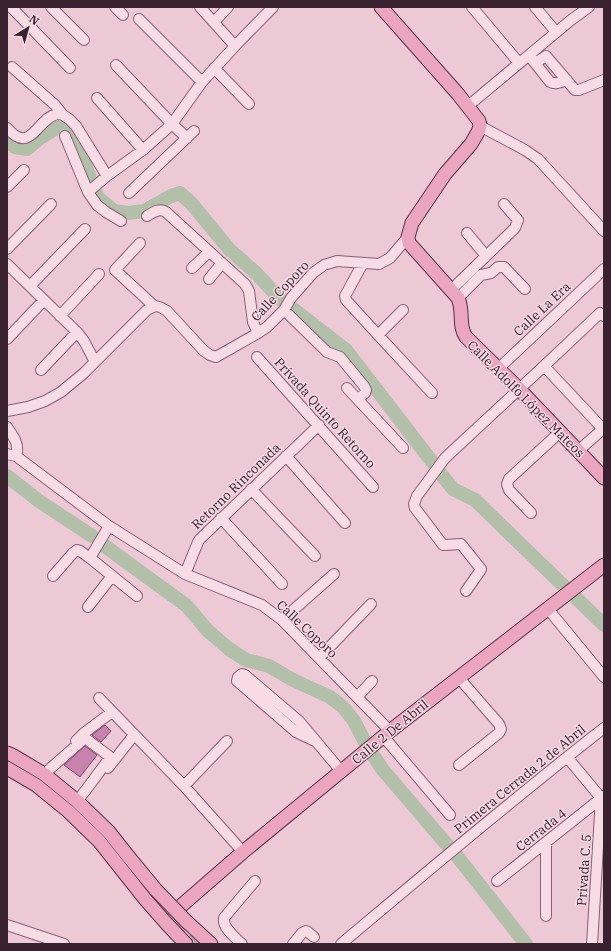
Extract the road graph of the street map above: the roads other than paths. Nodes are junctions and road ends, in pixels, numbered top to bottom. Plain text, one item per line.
1 (11, 7) edge
2 (51, 7) edge
3 (115, 7) edge
4 (200, 7) edge
5 (228, 7) edge
6 (273, 7) edge
7 (381, 7) edge
8 (472, 7) edge
9 (535, 7) edge
10 (589, 7) edge
11 (123, 15) dead end
12 (139, 19) dead end
13 (214, 22) junction
14 (556, 32) junction
15 (84, 40) dead end
16 (235, 46) junction
17 (532, 59) junction
18 (520, 63) junction
19 (116, 65) dead end
20 (12, 67) dead end
21 (70, 68) dead end
22 (214, 68) junction
23 (604, 80) edge
24 (202, 82) junction
25 (97, 98) dead end
26 (249, 104) dead end
27 (468, 106) junction
28 (63, 114) junction
29 (172, 124) junction
30 (480, 126) junction
31 (7, 128) edge
32 (65, 136) dead end
33 (143, 150) junction
34 (24, 170) dead end
35 (107, 176) junction
36 (7, 187) edge
37 (88, 192) junction
38 (129, 193) dead end
39 (51, 204) dead end
40 (504, 204) dead end
41 (147, 216) dead end
42 (121, 221) dead end
43 (84, 229) dead end
44 (604, 231) edge
45 (467, 233) dead end
46 (408, 238) junction
47 (140, 243) dead end
48 (7, 249) edge
49 (209, 252) junction
50 (486, 256) junction
51 (222, 263) junction
52 (363, 263) junction
53 (7, 264) edge
54 (192, 268) dead end
55 (604, 269) edge
56 (99, 274) dead end
57 (209, 279) dead end
58 (30, 286) junction
59 (525, 289) dead end
60 (454, 294) junction
61 (44, 300) junction
62 (154, 306) junction
63 (284, 310) junction
64 (403, 310) dead end
65 (60, 316) junction
66 (604, 316) edge
67 (77, 332) junction
68 (258, 333) junction
69 (378, 336) junction
70 (7, 339) edge
71 (257, 357) dead end
72 (94, 362) junction
73 (544, 366) junction
74 (498, 368) junction
75 (41, 370) dead end
76 (347, 388) dead end
77 (519, 389) junction
78 (432, 393) dead end
79 (358, 399) junction
80 (7, 411) edge
81 (318, 425) junction
82 (7, 427) edge
83 (603, 428) edge
84 (560, 432) junction
85 (403, 448) dead end
86 (578, 451) junction
87 (12, 455) edge
88 (286, 456) junction
89 (604, 478) edge
90 (373, 487) dead end
91 (251, 489) junction
92 (531, 513) dead end
93 (221, 518) junction
94 (345, 523) dead end
95 (109, 526) junction
96 (315, 556) dead end
97 (90, 558) junction
98 (604, 565) edge
99 (185, 574) junction
100 (334, 574) dead end
101 (53, 576) dead end
102 (112, 576) junction
103 (282, 584) dead end
104 (466, 591) dead end
105 (137, 596) dead end
106 (371, 604) dead end
107 (88, 607) dead end
108 (548, 609) junction
109 (282, 620) junction
110 (319, 658) junction
111 (604, 677) edge
112 (459, 678) junction
113 (372, 681) dead end
114 (358, 697) junction
115 (99, 698) dead end
116 (112, 712) junction
117 (604, 728) edge
118 (386, 733) junction
119 (134, 735) junction
120 (227, 741) dead end
121 (317, 742) junction
122 (7, 753) edge
123 (66, 755) junction
124 (567, 757) junction
125 (459, 766) dead end
126 (7, 768) edge
127 (341, 771) junction
128 (44, 774) junction
129 (184, 786) junction
130 (88, 789) junction
131 (603, 797) edge
132 (77, 800) junction
133 (450, 815) dead end
134 (110, 832) junction
135 (546, 843) junction
136 (243, 852) junction
137 (255, 881) dead end
138 (497, 881) dead end
139 (182, 905) tunnel mouth
140 (546, 916) dead end
141 (7, 925) edge
142 (314, 937) dead end
143 (62, 944) edge
144 (186, 944) edge
145 (211, 944) edge
146 (242, 944) edge
147 (293, 944) edge
148 (341, 944) edge
149 (592, 944) edge

1 - 21 street
2 - 15 street
3 - 11 street
4 - 13 street
5 - 13 street
6 - 16 street
7 - 27 main road
8 - 18 street
9 - 14 street
10 - 14 street
12 - 24 street
13 - 16 street
14 - 17 street
16 - 22 street
17 - 18 street
17 - 23 street
18 - 27 street
19 - 29 street
20 - 28 street
22 - 24 street
22 - 26 street
24 - 29 street
25 - 33 street
27 - 30 main road
28 - 31 street
28 - 35 street
29 - 33 street
29 - 38 street
30 - 44 street
30 - 46 main road
32 - 37 street
33 - 35 street
34 - 36 street
35 - 37 street
37 - 42 street
39 - 48 street
40 - 50 street
41 - 49 street
43 - 58 street
45 - 50 street
46 - 52 street, Calle Coporo
46 - 60 main road
47 - 62 street
49 - 51 street
49 - 54 street
50 - 60 street
51 - 57 street
51 - 68 street
52 - 63 street, Calle Coporo
52 - 69 street
53 - 58 street
55 - 74 street, Calle La Era
56 - 65 street
58 - 61 street
59 - 60 street
60 - 74 main road, Calle Adolfo López Mateos
61 - 65 street
61 - 70 street
62 - 68 street, Calle Coporo
62 - 72 street
63 - 68 street, Calle Coporo
63 - 79 street
64 - 69 street
65 - 67 street
66 - 73 street
67 - 72 street
67 - 75 street
69 - 78 street
71 - 81 street, Privada Quinto Retorno
72 - 80 street
73 - 77 street
73 - 83 street
74 - 77 main road, Calle Adolfo López Mateos
76 - 79 street
77 - 84 main road, Calle Adolfo López Mateos
77 - 104 street
79 - 85 street
81 - 88 street, Retorno Rinconada
81 - 90 street, Privada Quinto Retorno
82 - 87 street, Calle Coporo
83 - 86 street
84 - 86 main road, Calle Adolfo López Mateos
84 - 92 street
86 - 89 main road, Calle Adolfo López Mateos
87 - 95 street, Calle Coporo
88 - 91 street, Retorno Rinconada
88 - 94 street
91 - 93 street, Retorno Rinconada
91 - 96 street
93 - 99 street, Retorno Rinconada
93 - 103 street
95 - 97 street
95 - 99 street, Calle Coporo
97 - 101 street
97 - 102 street
98 - 108 main road, Calle 2 De Abril
99 - 109 street, Calle Coporo
100 - 109 street
102 - 105 street
102 - 107 street
106 - 110 street
108 - 111 street
108 - 112 main road, Calle 2 De Abril
109 - 110 street, Calle Coporo
110 - 114 street, Calle Coporo
112 - 118 main road, Calle 2 De Abril
112 - 125 street
113 - 114 street
114 - 118 street, Calle Coporo
115 - 116 street
116 - 119 street
116 - 123 street
117 - 124 street, Primera Cerrada 2 de Abril
118 - 127 main road, Calle 2 De Abril
118 - 133 street, Calle Coporo
119 - 129 street
119 - 130 street
120 - 129 street
121 - 121 street
121 - 127 street
122 - 128 main road
123 - 128 street
123 - 130 street
124 - 131 street
124 - 148 street, Primera Cerrada 2 de Abril
126 - 144 main road
127 - 136 main road, Calle 2 De Abril
128 - 132 main road
129 - 136 street
130 - 132 street
131 - 135 street, Cerrada 4
131 - 149 street, Privada C. 5
132 - 134 main road
134 - 136 main road
134 - 145 main road, bridge
135 - 138 street, Cerrada 4
135 - 140 street
136 - 139 main road, Calle 2 De Abril
137 - 146 street
141 - 143 street
142 - 147 street

